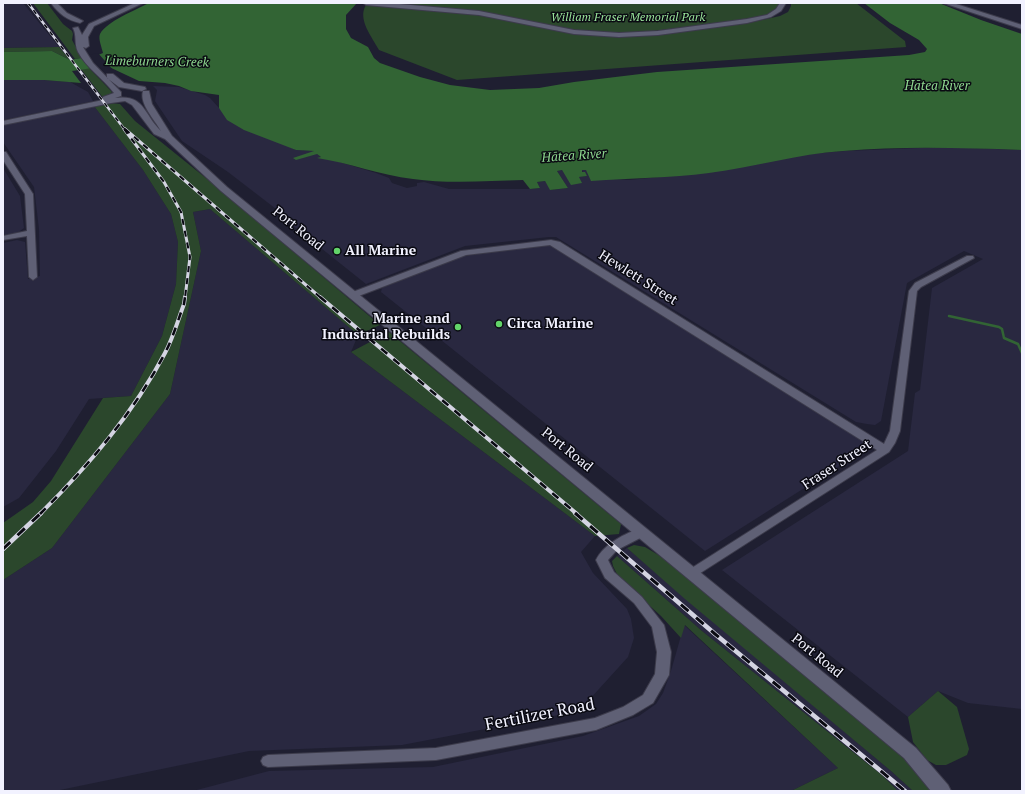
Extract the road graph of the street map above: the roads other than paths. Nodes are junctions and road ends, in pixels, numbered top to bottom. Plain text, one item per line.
1 (54, 3) edge
2 (135, 3) edge
3 (140, 3) edge
4 (366, 3) edge
5 (783, 3) edge
6 (946, 3) edge
7 (83, 24) junction
8 (1022, 27) edge
9 (85, 51) junction
10 (103, 75) junction
11 (144, 91) junction
12 (118, 94) junction
13 (126, 99) junction
14 (78, 107) junction
15 (3, 123) edge
16 (168, 137) junction
17 (3, 154) edge
18 (32, 233) junction
19 (3, 238) edge
20 (970, 258) dead end
21 (33, 277) dead end
22 (353, 296) junction
23 (885, 450) junction
24 (642, 532) junction
25 (691, 574) junction
26 (268, 761) dead end
27 (942, 791) edge

1 - 7 main road
2 - 7 main road
3 - 7 main road
4 - 5 main road
6 - 8 main road
7 - 9 main road
7 - 9 main road, Port Road
9 - 10 main road, Port Road
10 - 11 main road, Port Road
10 - 12 main road, Port Road
11 - 12 main road
11 - 13 main road
11 - 16 main road, Port Road
12 - 13 main road, Port Road
12 - 14 main road
13 - 14 main road
13 - 16 main road, Port Road
14 - 15 main road
16 - 22 main road, Port Road
17 - 18 street
18 - 19 street
18 - 21 street
20 - 23 street, Fraser Street
22 - 23 street, Hewlett Street
22 - 24 main road, Port Road
23 - 25 street, Fraser Street
24 - 25 main road, Port Road
24 - 26 street, Fertilizer Road
25 - 27 main road, Port Road

